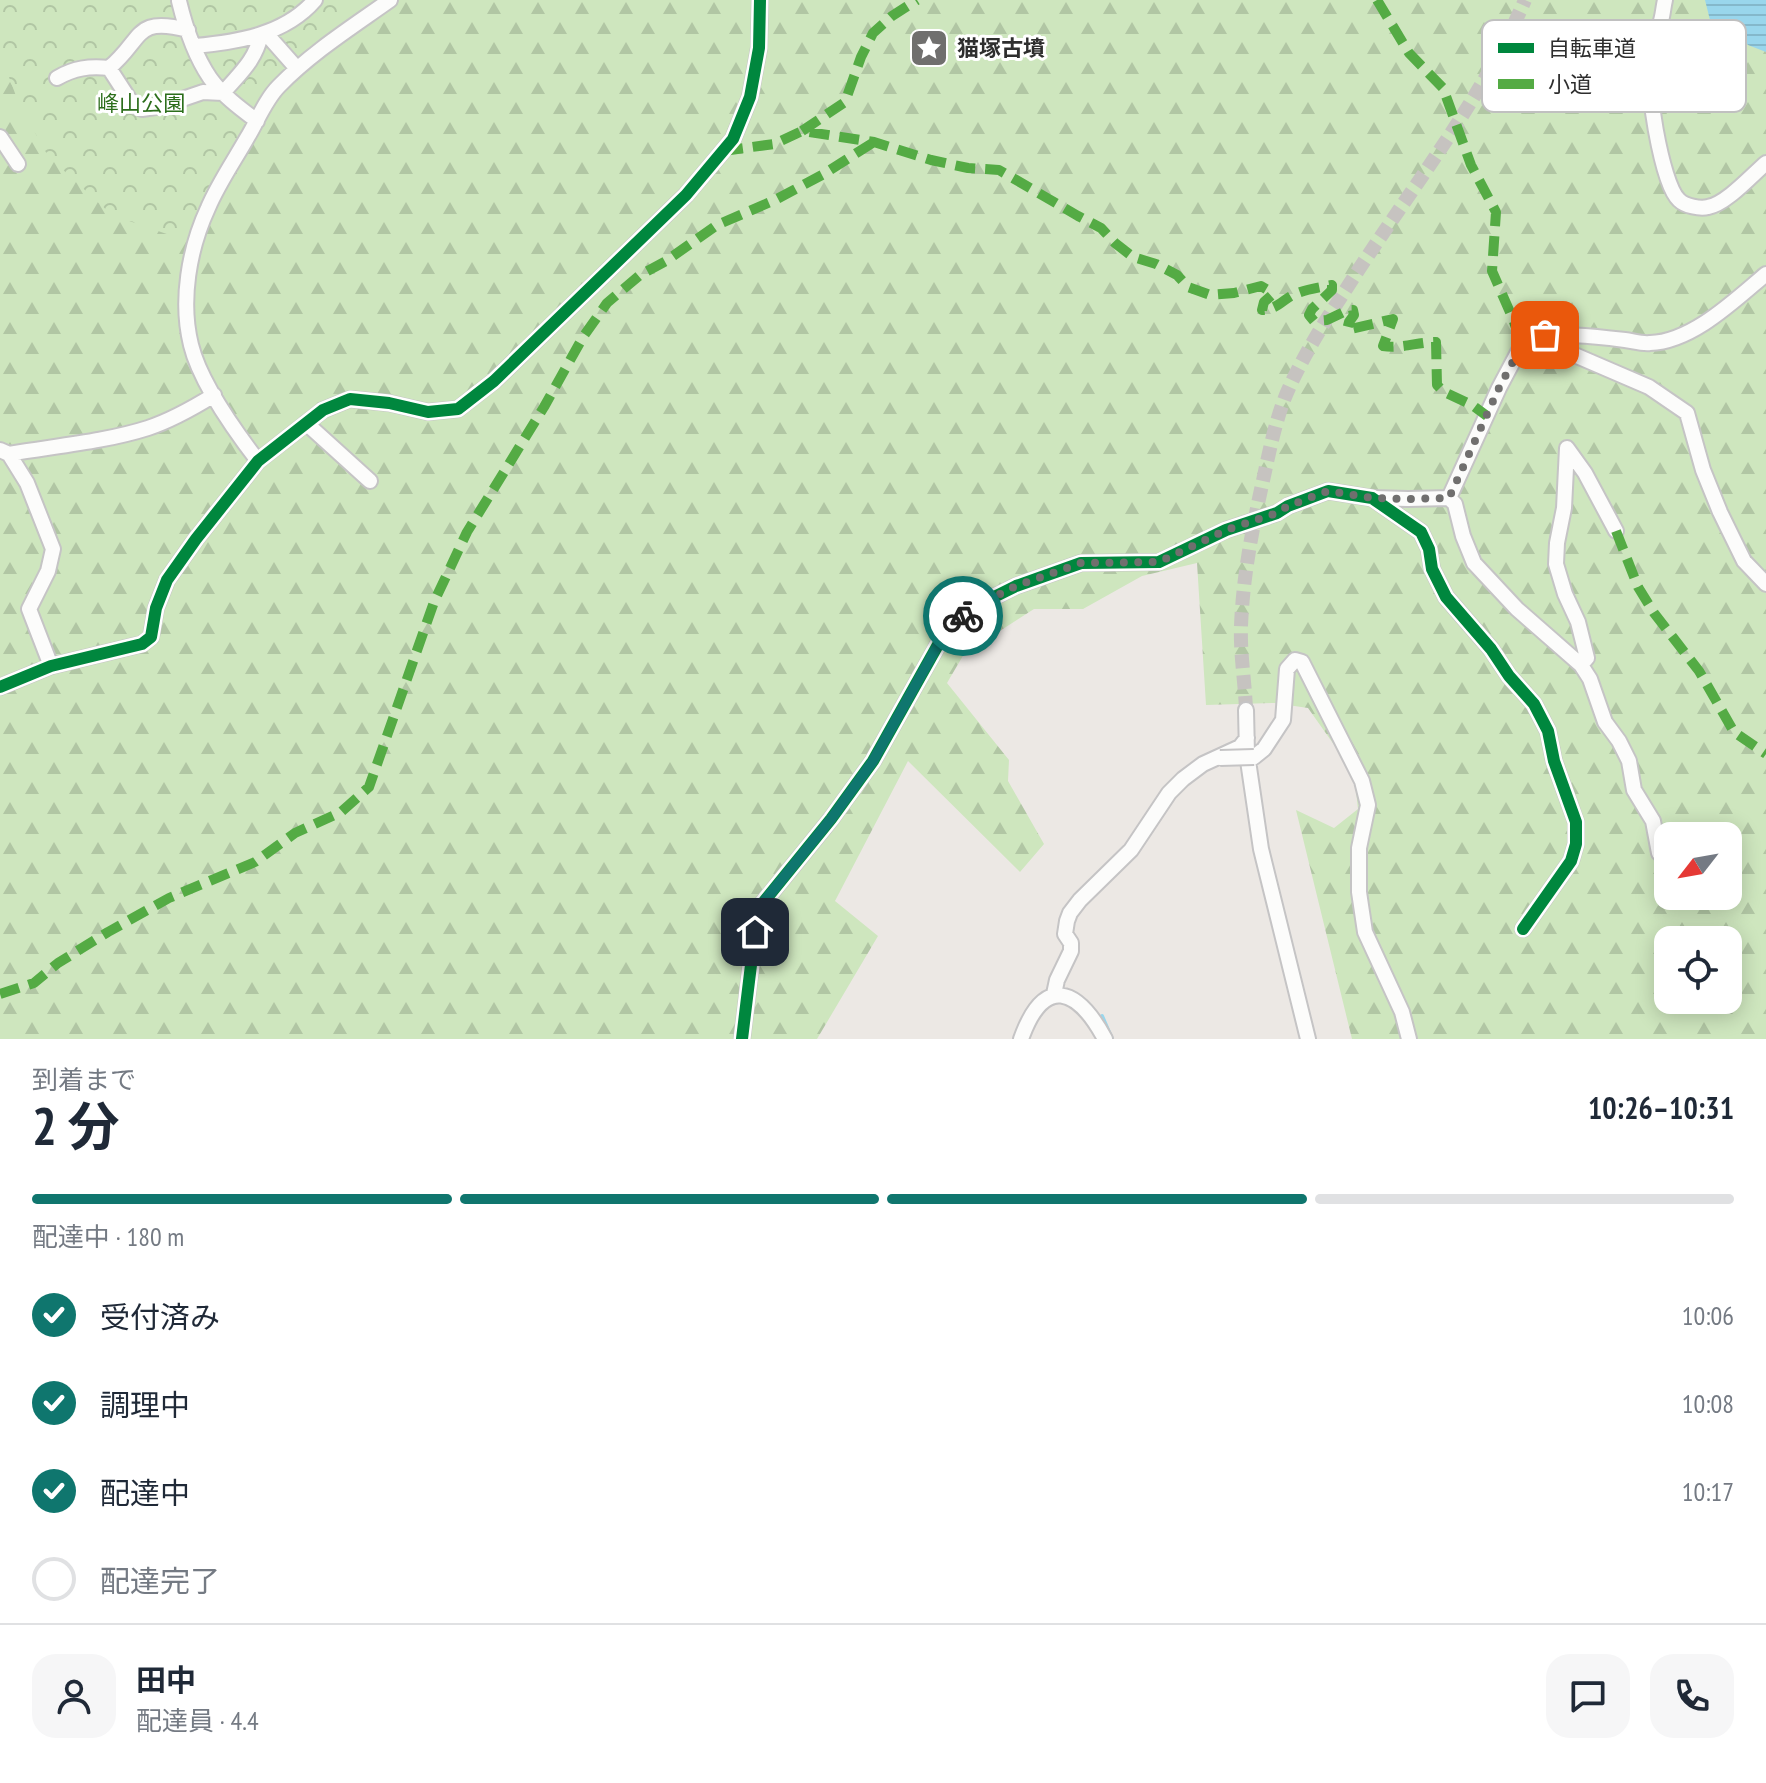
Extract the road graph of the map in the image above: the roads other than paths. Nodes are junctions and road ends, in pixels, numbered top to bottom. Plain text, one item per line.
1 (315, 0) edge
2 (390, 0) edge
3 (760, 0) edge
4 (1665, 0) edge
5 (179, 1) edge
6 (1661, 20) edge
7 (188, 30) junction
8 (264, 34) junction
9 (195, 46) junction
10 (298, 67) junction
11 (109, 68) junction
12 (57, 78) dead end
13 (223, 93) junction
14 (1655, 112) edge
15 (257, 121) junction
16 (0, 137) edge
17 (1766, 163) edge
18 (18, 164) dead end
19 (1766, 274) edge
20 (1522, 345) junction
21 (214, 395) junction
22 (306, 423) junction
23 (4, 452) edge
24 (258, 461) junction
25 (370, 481) dead end
26 (1372, 498) junction
27 (1449, 498) junction
28 (1616, 531) dead end
29 (1766, 584) edge
30 (1581, 665) junction
31 (51, 666) junction
32 (0, 687) edge
33 (1246, 710) tunnel mouth
34 (1247, 738) junction
35 (1220, 758) junction
36 (1654, 826) edge
37 (1523, 929) dead end
38 (1054, 994) junction
39 (742, 1039) edge
40 (1021, 1039) edge
41 (1105, 1039) edge
42 (1308, 1039) edge
43 (1409, 1039) edge

1 - 8 street
2 - 10 street
3 - 22 street
4 - 6 street
5 - 7 street
7 - 9 street
7 - 11 street
8 - 9 street
8 - 10 street
8 - 13 street
9 - 13 street
10 - 15 street
11 - 12 street
11 - 13 street
13 - 15 street
14 - 17 street
15 - 21 street
16 - 18 street
19 - 20 street
20 - 27 street
20 - 29 street
21 - 23 street
21 - 24 street
22 - 24 street
22 - 25 street
23 - 31 street
24 - 31 street
26 - 27 street
26 - 37 street
26 - 39 street
27 - 30 street
28 - 30 street
30 - 36 street
31 - 32 street
33 - 34 street
34 - 35 street
34 - 42 street
35 - 38 street
35 - 43 street, bridge
38 - 40 street
38 - 41 street

